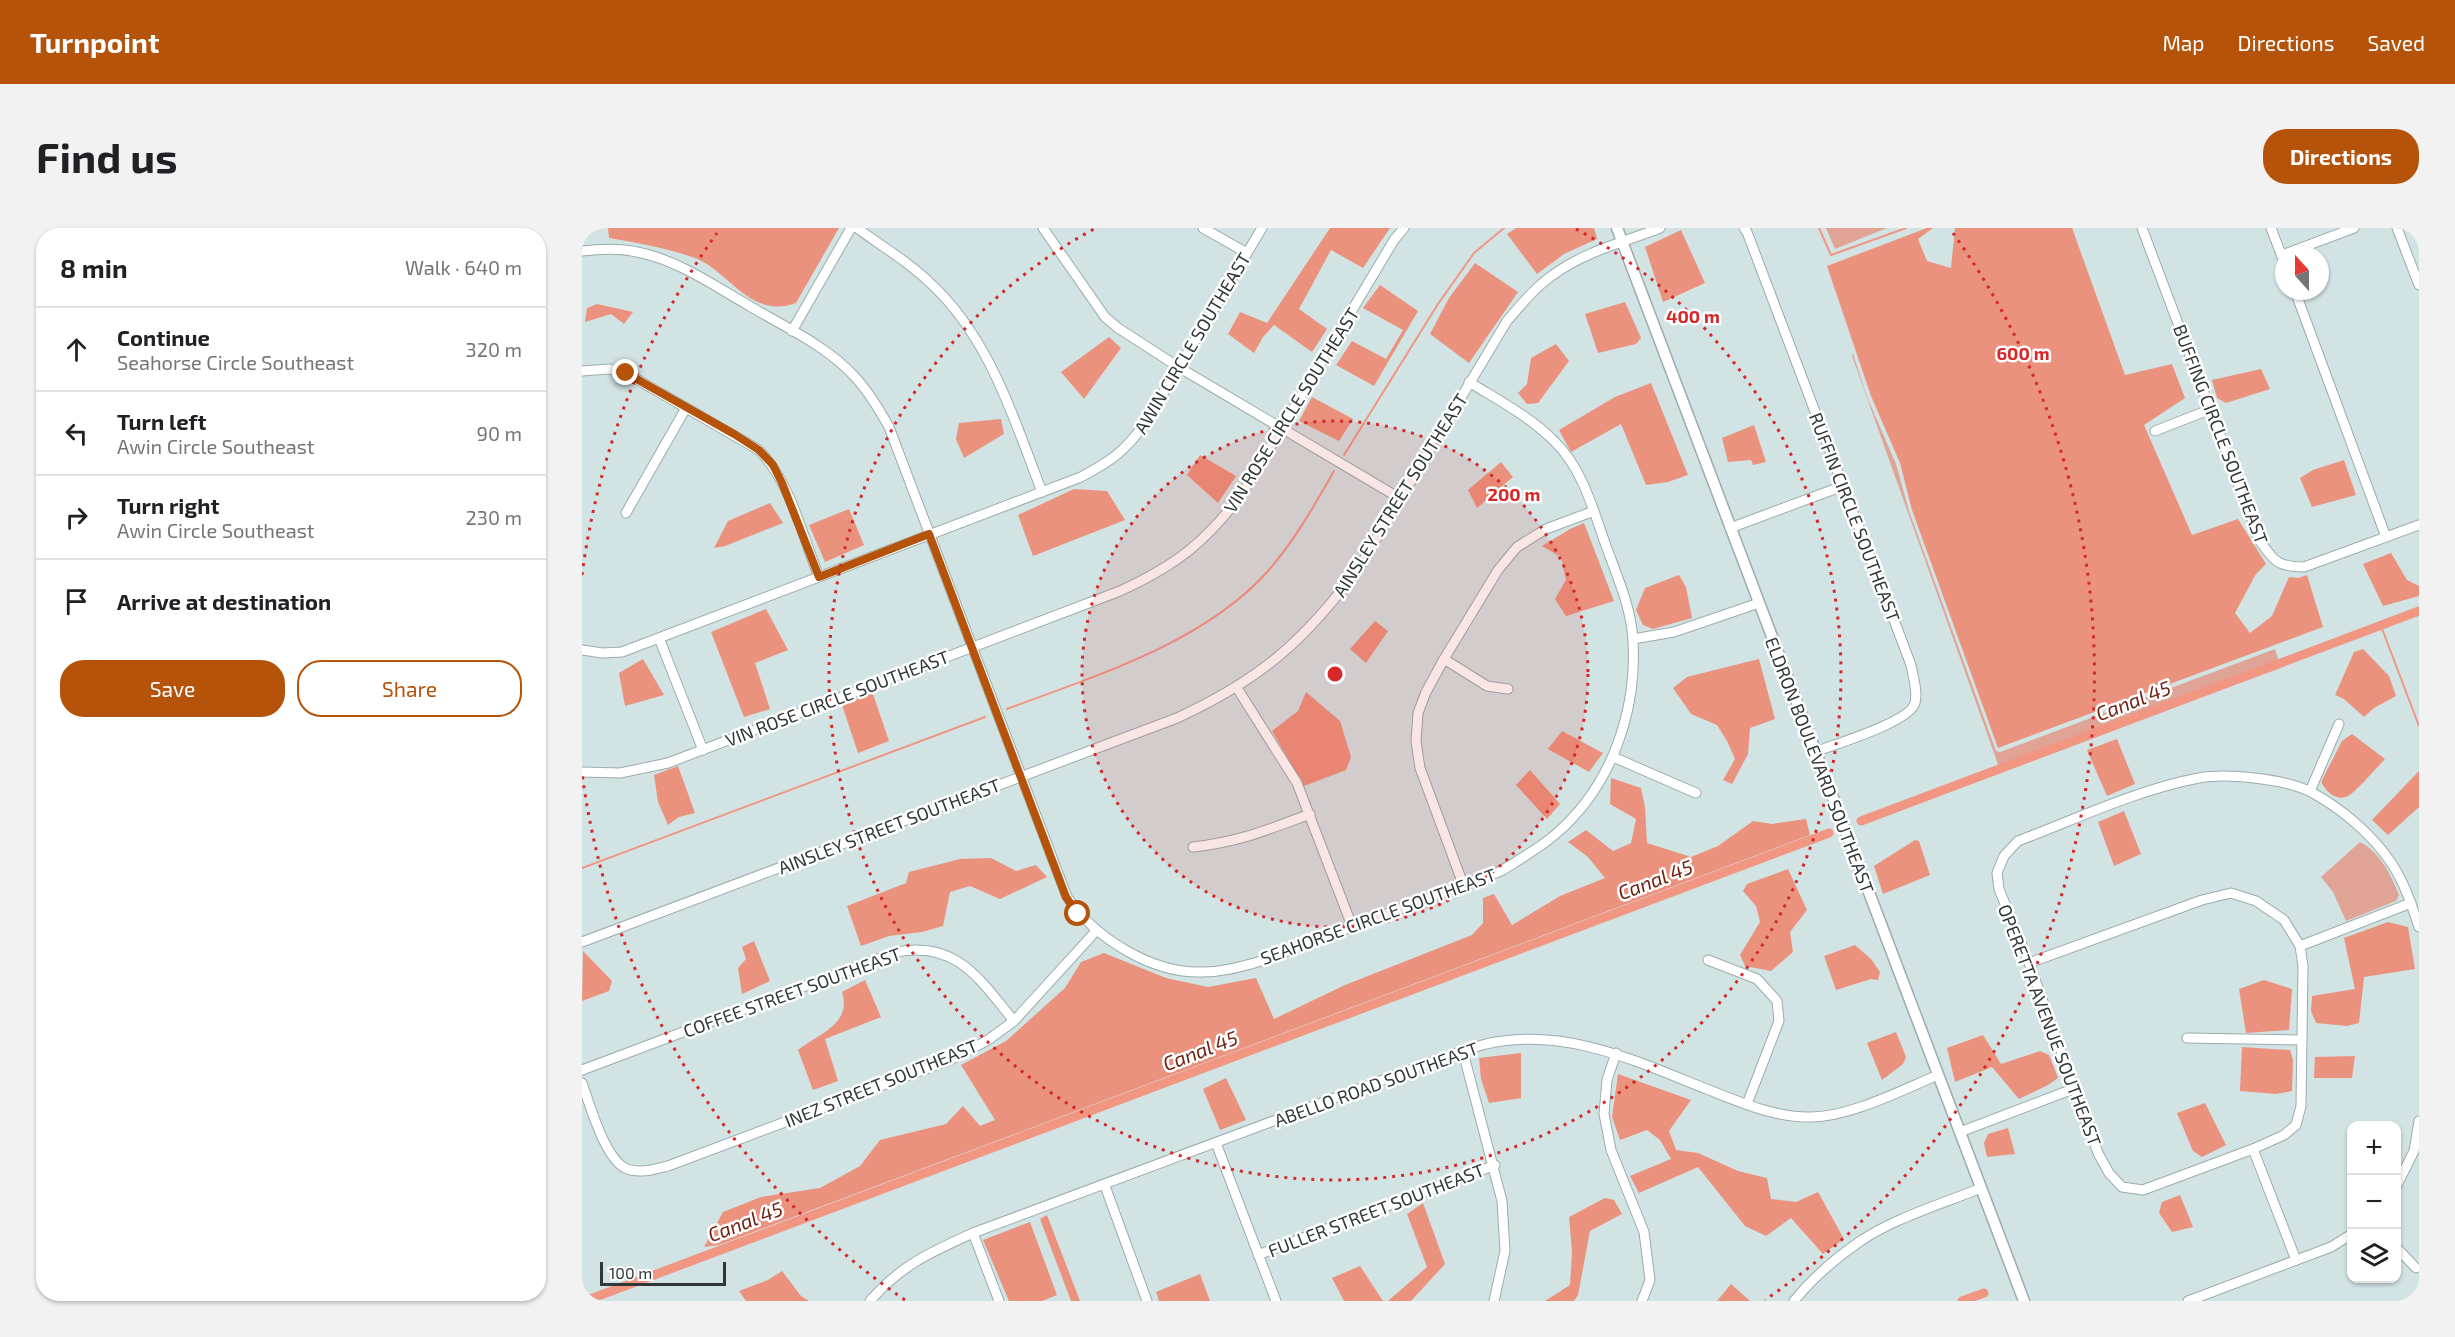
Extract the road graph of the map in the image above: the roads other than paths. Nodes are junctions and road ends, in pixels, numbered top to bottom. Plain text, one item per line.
1 (851, 228) edge
2 (857, 228) edge
3 (1043, 228) edge
4 (1203, 228) edge
5 (1262, 228) edge
6 (1404, 228) edge
7 (1617, 228) edge
8 (1660, 228) edge
9 (1744, 228) edge
10 (2142, 228) edge
11 (2271, 228) edge
12 (2354, 228) edge
13 (2397, 228) edge
14 (1622, 242) junction
15 (2278, 246) edge
16 (2313, 246) edge
17 (582, 250) edge
18 (1247, 253) junction
19 (2419, 285) edge
20 (2298, 300) edge
21 (792, 331) junction
22 (1180, 368) junction
23 (582, 371) edge
24 (1469, 382) junction
25 (686, 408) junction
26 (2211, 409) junction
27 (1281, 426) junction
28 (2155, 431) dead end
29 (1843, 486) junction
30 (1042, 492) junction
31 (1401, 499) junction
32 (1594, 511) junction
33 (626, 513) dead end
34 (2419, 525) edge
35 (1730, 528) junction
36 (929, 534) junction
37 (2386, 537) junction
38 (819, 577) junction
39 (1760, 603) junction
40 (659, 638) junction
41 (1633, 639) junction
42 (972, 646) junction
43 (582, 650) edge
44 (1444, 659) junction
45 (1237, 688) junction
46 (1508, 689) dead end
47 (2339, 724) dead end
48 (703, 750) junction
49 (1815, 752) junction
50 (1613, 757) junction
51 (582, 772) edge
52 (1021, 776) junction
53 (2310, 791) junction
54 (1696, 793) dead end
55 (1310, 814) junction
56 (1193, 847) dead end
57 (1463, 885) junction
58 (2410, 903) junction
59 (1352, 926) junction
60 (2419, 927) edge
61 (1096, 931) junction
62 (582, 942) edge
63 (2300, 946) junction
64 (1708, 960) dead end
65 (2030, 963) junction
66 (1014, 1021) junction
67 (2187, 1038) dead end
68 (2302, 1040) junction
69 (1463, 1052) junction
70 (1616, 1053) junction
71 (582, 1070) edge
72 (1938, 1075) junction
73 (582, 1083) edge
74 (2073, 1089) junction
75 (1746, 1104) junction
76 (2419, 1121) edge
77 (1960, 1132) junction
78 (1216, 1143) junction
79 (2253, 1149) junction
80 (1494, 1165) junction
81 (2401, 1179) edge
82 (1105, 1186) junction
83 (1981, 1188) junction
84 (973, 1233) junction
85 (2347, 1237) edge
86 (2401, 1251) edge
87 (1258, 1255) junction
88 (2296, 1260) junction
89 (2416, 1268) dead end
90 (870, 1301) edge
91 (999, 1301) edge
92 (1148, 1301) edge
93 (1276, 1301) edge
94 (1494, 1301) edge
95 (1642, 1301) edge
96 (1794, 1301) edge
97 (2024, 1301) edge
98 (2188, 1301) edge

1 - 21 street
2 - 30 street
3 - 22 street
4 - 18 street
5 - 18 street, AWIN CIRCLE SOUTHEAST
6 - 27 street, VIN ROSE CIRCLE SOUTHEAST
7 - 14 street, ELDRON BOULEVARD SOUTHEAST
8 - 14 street
9 - 29 street, RUFFIN CIRCLE SOUTHEAST
10 - 26 street, BUFFING CIRCLE SOUTHEAST
11 - 15 street
12 - 16 street
13 - 19 street
14 - 24 street, AINSLEY STREET SOUTHEAST
14 - 35 street, ELDRON BOULEVARD SOUTHEAST
17 - 21 street
18 - 22 street, AWIN CIRCLE SOUTHEAST
20 - 37 street
21 - 36 street
22 - 27 street
22 - 30 street, AWIN CIRCLE SOUTHEAST
23 - 25 street
24 - 31 street, AINSLEY STREET SOUTHEAST
24 - 32 street, SEAHORSE CIRCLE SOUTHEAST
25 - 33 street
25 - 38 street
26 - 28 street
26 - 37 street, BUFFING CIRCLE SOUTHEAST
27 - 31 street
27 - 42 street, VIN ROSE CIRCLE SOUTHEAST
29 - 35 street
29 - 49 street, RUFFIN CIRCLE SOUTHEAST
30 - 36 street, AWIN CIRCLE SOUTHEAST
31 - 45 street, AINSLEY STREET SOUTHEAST
32 - 41 street, SEAHORSE CIRCLE SOUTHEAST
32 - 44 street
34 - 37 street, BUFFING CIRCLE SOUTHEAST
35 - 39 street, ELDRON BOULEVARD SOUTHEAST
36 - 38 street, AWIN CIRCLE SOUTHEAST
36 - 42 street, SEAHORSE CIRCLE SOUTHEAST
38 - 40 street, AWIN CIRCLE SOUTHEAST
39 - 41 street
39 - 49 street, ELDRON BOULEVARD SOUTHEAST
40 - 43 street, AWIN CIRCLE SOUTHEAST
40 - 48 street
41 - 50 street, SEAHORSE CIRCLE SOUTHEAST
42 - 48 street, VIN ROSE CIRCLE SOUTHEAST
42 - 52 street, SEAHORSE CIRCLE SOUTHEAST
44 - 46 street
44 - 57 street
45 - 52 street, AINSLEY STREET SOUTHEAST
45 - 55 street
47 - 53 street
48 - 51 street, VIN ROSE CIRCLE SOUTHEAST
49 - 72 street, ELDRON BOULEVARD SOUTHEAST
50 - 54 street
50 - 57 street, SEAHORSE CIRCLE SOUTHEAST
52 - 61 street, SEAHORSE CIRCLE SOUTHEAST
52 - 62 street, AINSLEY STREET SOUTHEAST
53 - 58 street
53 - 65 street, OPERETTA AVENUE SOUTHEAST
55 - 56 street
55 - 59 street
57 - 59 street, SEAHORSE CIRCLE SOUTHEAST
58 - 60 street
58 - 63 street
59 - 61 street, SEAHORSE CIRCLE SOUTHEAST
61 - 66 street, INEZ STREET SOUTHEAST
63 - 65 street
63 - 68 street
64 - 75 street
65 - 74 street, OPERETTA AVENUE SOUTHEAST
66 - 71 street, COFFEE STREET SOUTHEAST
66 - 73 street, INEZ STREET SOUTHEAST
67 - 68 street
68 - 79 street
69 - 70 street, ABELLO ROAD SOUTHEAST
69 - 78 street, ABELLO ROAD SOUTHEAST
69 - 80 street
70 - 75 street, ABELLO ROAD SOUTHEAST
70 - 95 street
72 - 75 street, ABELLO ROAD SOUTHEAST
72 - 77 street, ELDRON BOULEVARD SOUTHEAST
74 - 77 street
74 - 79 street, OPERETTA AVENUE SOUTHEAST
76 - 81 street
77 - 83 street, ELDRON BOULEVARD SOUTHEAST
78 - 82 street, ABELLO ROAD SOUTHEAST
78 - 87 street
79 - 88 street
80 - 87 street, FULLER STREET SOUTHEAST
80 - 94 street
82 - 84 street, ABELLO ROAD SOUTHEAST
82 - 92 street
83 - 96 street
83 - 97 street, ELDRON BOULEVARD SOUTHEAST
84 - 90 street, ABELLO ROAD SOUTHEAST
84 - 91 street
85 - 88 street
86 - 89 street
87 - 93 street
88 - 98 street

